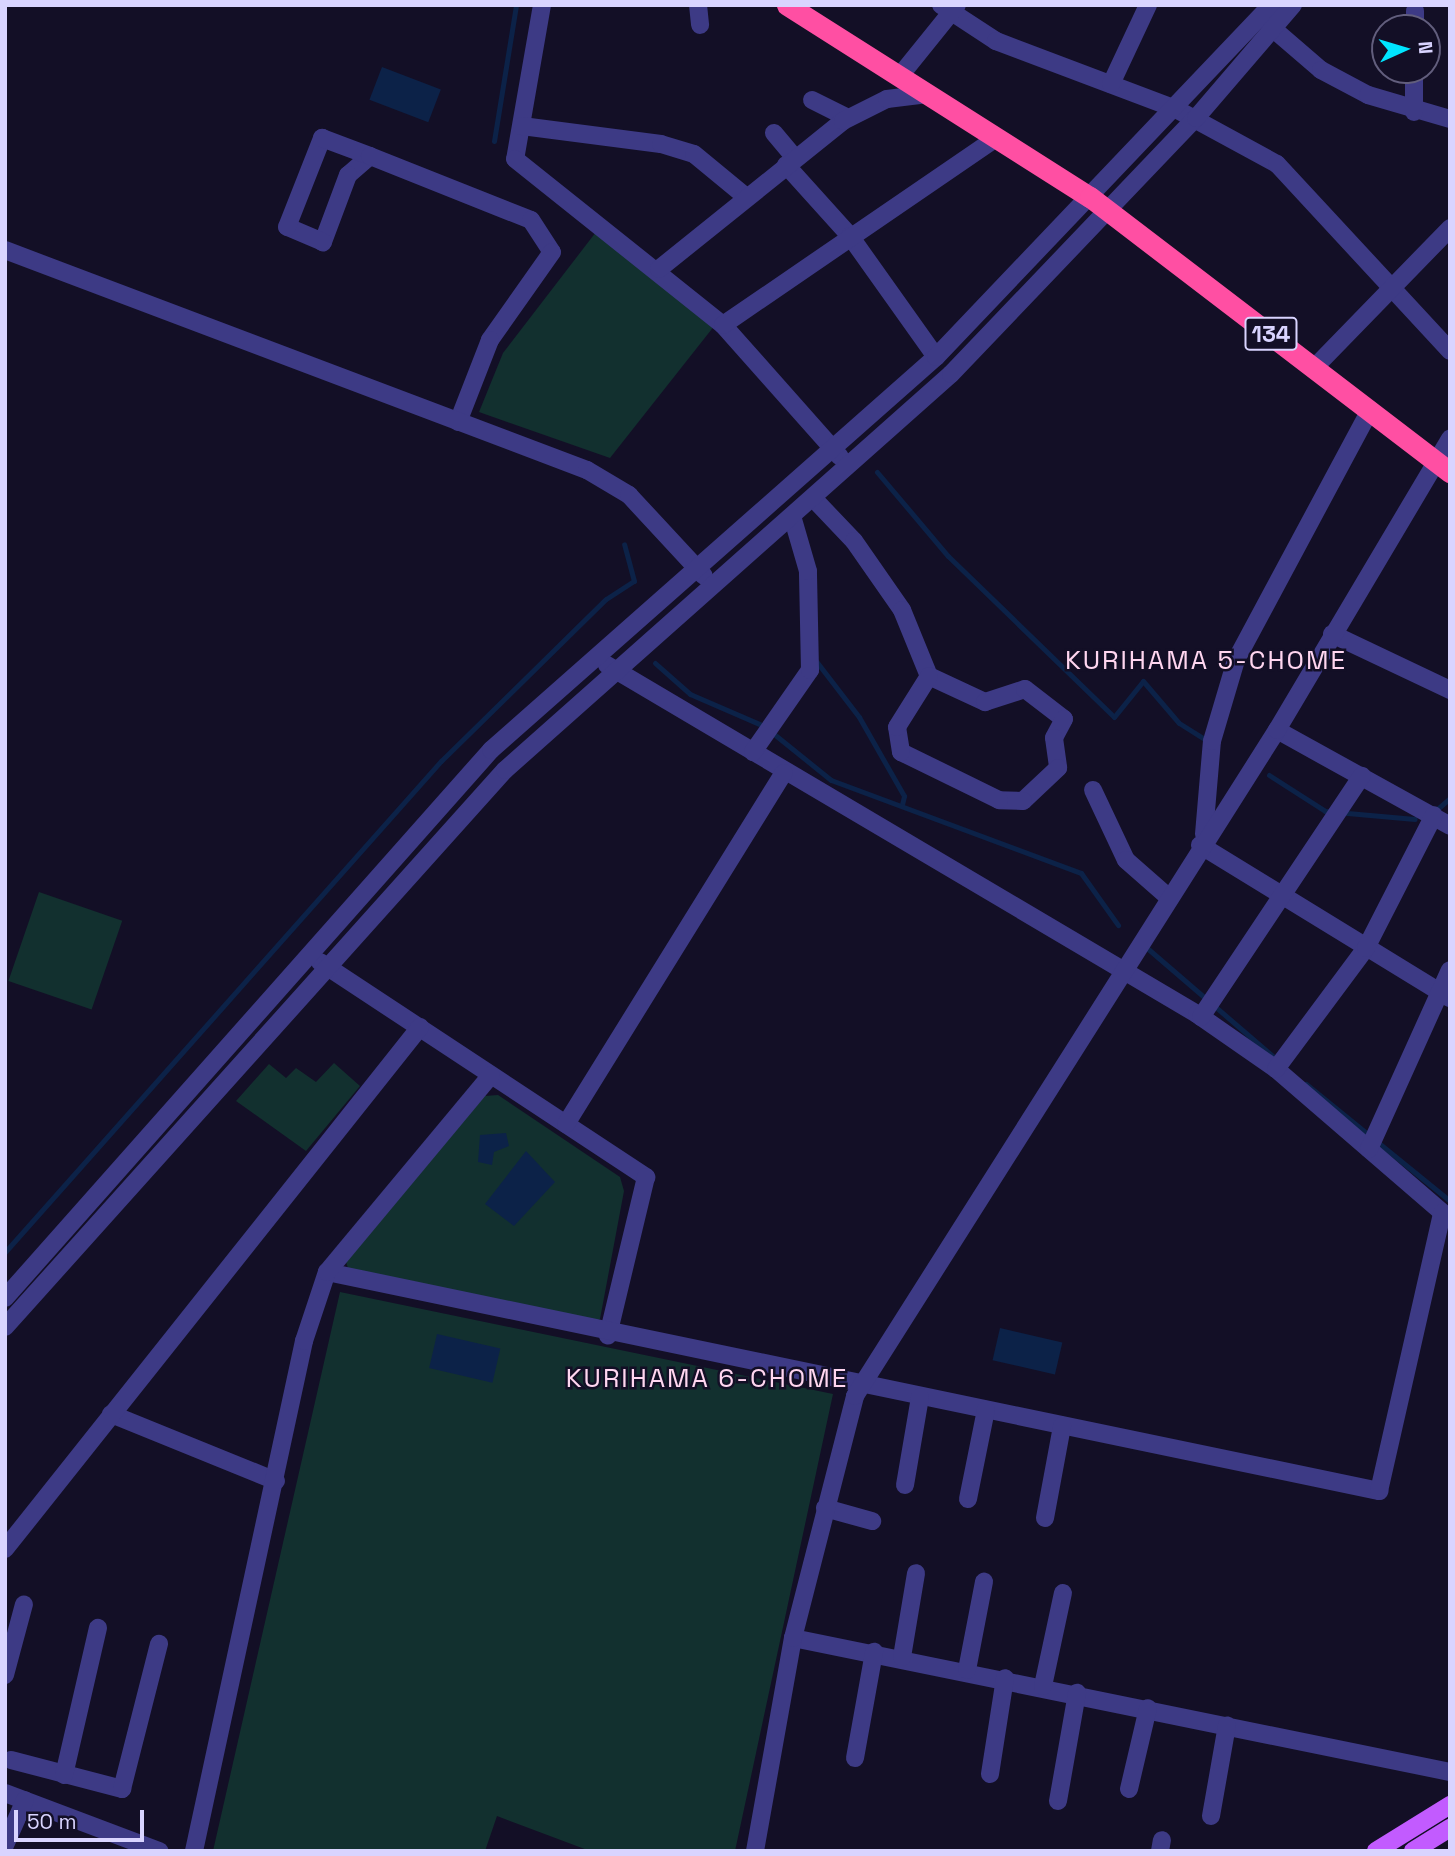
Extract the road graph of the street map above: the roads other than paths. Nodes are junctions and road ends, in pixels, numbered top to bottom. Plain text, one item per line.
1 (542, 5) edge
2 (698, 5) edge
3 (787, 5) edge
4 (1148, 5) edge
5 (1293, 5) edge
6 (950, 8) edge
7 (1270, 19) edge
8 (700, 25) dead end
9 (899, 77) junction
10 (1111, 84) junction
11 (1414, 84) edge
12 (926, 94) junction
13 (812, 100) dead end
14 (1176, 109) junction
15 (1414, 111) junction
16 (848, 118) junction
17 (1196, 118) junction
18 (1450, 118) edge
19 (522, 126) junction
20 (774, 134) dead end
21 (995, 138) junction
22 (370, 156) junction
23 (790, 161) junction
24 (745, 196) junction
25 (1090, 197) junction
26 (1109, 210) junction
27 (1450, 228) edge
28 (850, 236) junction
29 (5, 250) edge
30 (659, 269) junction
31 (1389, 290) junction
32 (723, 325) junction
33 (1450, 351) edge
34 (936, 357) junction
35 (1315, 367) junction
36 (1370, 410) junction
37 (458, 422) junction
38 (1450, 439) edge
39 (834, 451) junction
40 (1441, 466) edge
41 (849, 468) junction
42 (813, 498) junction
43 (792, 516) junction
44 (696, 568) junction
45 (711, 584) junction
46 (1332, 634) junction
47 (595, 658) junction
48 (615, 670) junction
49 (929, 676) junction
50 (1450, 690) edge
51 (1277, 730) junction
52 (753, 752) junction
53 (784, 772) junction
54 (1362, 776) junction
55 (1093, 790) dead end
56 (1434, 815) junction
57 (1450, 826) edge
58 (1202, 842) junction
59 (1167, 896) junction
60 (1284, 901) junction
61 (1366, 948) junction
62 (312, 956) junction
63 (327, 966) junction
64 (1120, 968) junction
65 (1450, 970) edge
66 (1446, 995) edge
67 (1201, 1017) junction
68 (420, 1027) junction
69 (1276, 1069) junction
70 (491, 1075) junction
71 (566, 1124) junction
72 (1368, 1149) junction
73 (1446, 1216) edge
74 (327, 1272) junction
75 (5, 1298) edge
76 (5, 1327) edge
77 (608, 1335) junction
78 (863, 1385) junction
79 (920, 1397) junction
80 (986, 1410) junction
81 (111, 1414) junction
82 (1062, 1426) junction
83 (276, 1481) junction
84 (905, 1485) dead end
85 (968, 1499) dead end
86 (825, 1508) junction
87 (1045, 1518) dead end
88 (872, 1521) dead end
89 (5, 1549) edge
90 (916, 1573) dead end
91 (984, 1582) dead end
92 (1063, 1593) dead end
93 (24, 1604) dead end
94 (98, 1628) dead end
95 (793, 1638) junction
96 (159, 1644) dead end
97 (874, 1652) junction
98 (902, 1657) junction
99 (967, 1670) junction
100 (5, 1675) edge
101 (1005, 1678) junction
102 (1043, 1686) junction
103 (1077, 1693) junction
104 (1148, 1707) junction
105 (1227, 1725) junction
106 (855, 1758) dead end
107 (7, 1765) edge
108 (1450, 1772) edge
109 (990, 1774) dead end
110 (64, 1775) junction
111 (1129, 1788) dead end
112 (5, 1793) edge
113 (25, 1801) junction
114 (1058, 1801) dead end
115 (1450, 1805) edge
116 (1211, 1816) dead end
117 (1450, 1828) edge
118 (5, 1845) edge
119 (129, 1845) edge
120 (159, 1851) edge
121 (194, 1851) edge
122 (755, 1851) edge
123 (1376, 1851) edge
124 (1413, 1851) edge

1 - 19 street
2 - 8 street
3 - 9 highway, 134
4 - 10 street
5 - 7 street
6 - 9 street
6 - 10 street
7 - 14 street
7 - 15 street
7 - 17 street
9 - 12 highway, 134
10 - 14 street
11 - 15 street
12 - 16 street
12 - 21 highway, 134
13 - 16 street
14 - 17 street
14 - 25 street
15 - 18 street
16 - 23 street
17 - 26 street
17 - 31 street
19 - 24 street
19 - 30 street
20 - 23 street
21 - 25 highway, 134
21 - 28 street
22 - 22 street
22 - 37 street
23 - 24 street
23 - 28 street
24 - 30 street
25 - 26 highway, 134
25 - 34 street
26 - 35 highway, 134
26 - 41 street
27 - 31 street
28 - 32 street
28 - 34 street
29 - 37 street
30 - 32 street
31 - 33 street
31 - 35 street
32 - 39 street
34 - 39 street
35 - 36 highway, 134
36 - 40 highway, 134
36 - 58 street
37 - 44 street
38 - 40 street
39 - 41 street
39 - 44 street
40 - 46 street
41 - 42 street
42 - 43 street
42 - 49 street
43 - 45 street
43 - 52 street
44 - 45 street
44 - 47 street
45 - 48 street
46 - 50 street
46 - 51 street
47 - 48 street
47 - 62 street
48 - 52 street
48 - 63 street
49 - 49 street
51 - 54 street
51 - 58 street
52 - 53 street
53 - 64 street
53 - 71 street
54 - 56 street
54 - 60 street
55 - 59 street
56 - 57 street
56 - 61 street
58 - 59 street
58 - 60 street
59 - 64 street
60 - 61 street
60 - 67 street
61 - 66 street
61 - 69 street
62 - 63 street
62 - 75 street
63 - 68 street
63 - 76 street
64 - 67 street
64 - 78 street
65 - 66 street
66 - 72 street
67 - 69 street
68 - 70 street
68 - 81 street
69 - 72 street
70 - 71 street
70 - 74 street
71 - 77 street
72 - 73 street
73 - 82 street
74 - 77 street
74 - 83 street
77 - 78 street
78 - 79 street
78 - 86 street
79 - 80 street
79 - 84 street
80 - 82 street
80 - 85 street
81 - 83 street
81 - 89 street
82 - 87 street
83 - 121 street
86 - 88 street
86 - 95 street
90 - 98 street
91 - 99 street
92 - 102 street
93 - 100 street
94 - 110 street
95 - 97 street
95 - 122 street
96 - 110 street
97 - 98 street
97 - 106 street
98 - 99 street
99 - 101 street
101 - 102 street
101 - 109 street
102 - 103 street
103 - 104 street
103 - 114 street
104 - 105 street
104 - 111 street
105 - 108 street
105 - 116 street
107 - 110 street
112 - 113 street
113 - 118 street
113 - 119 street
115 - 123 main road
117 - 124 main road
119 - 120 street

